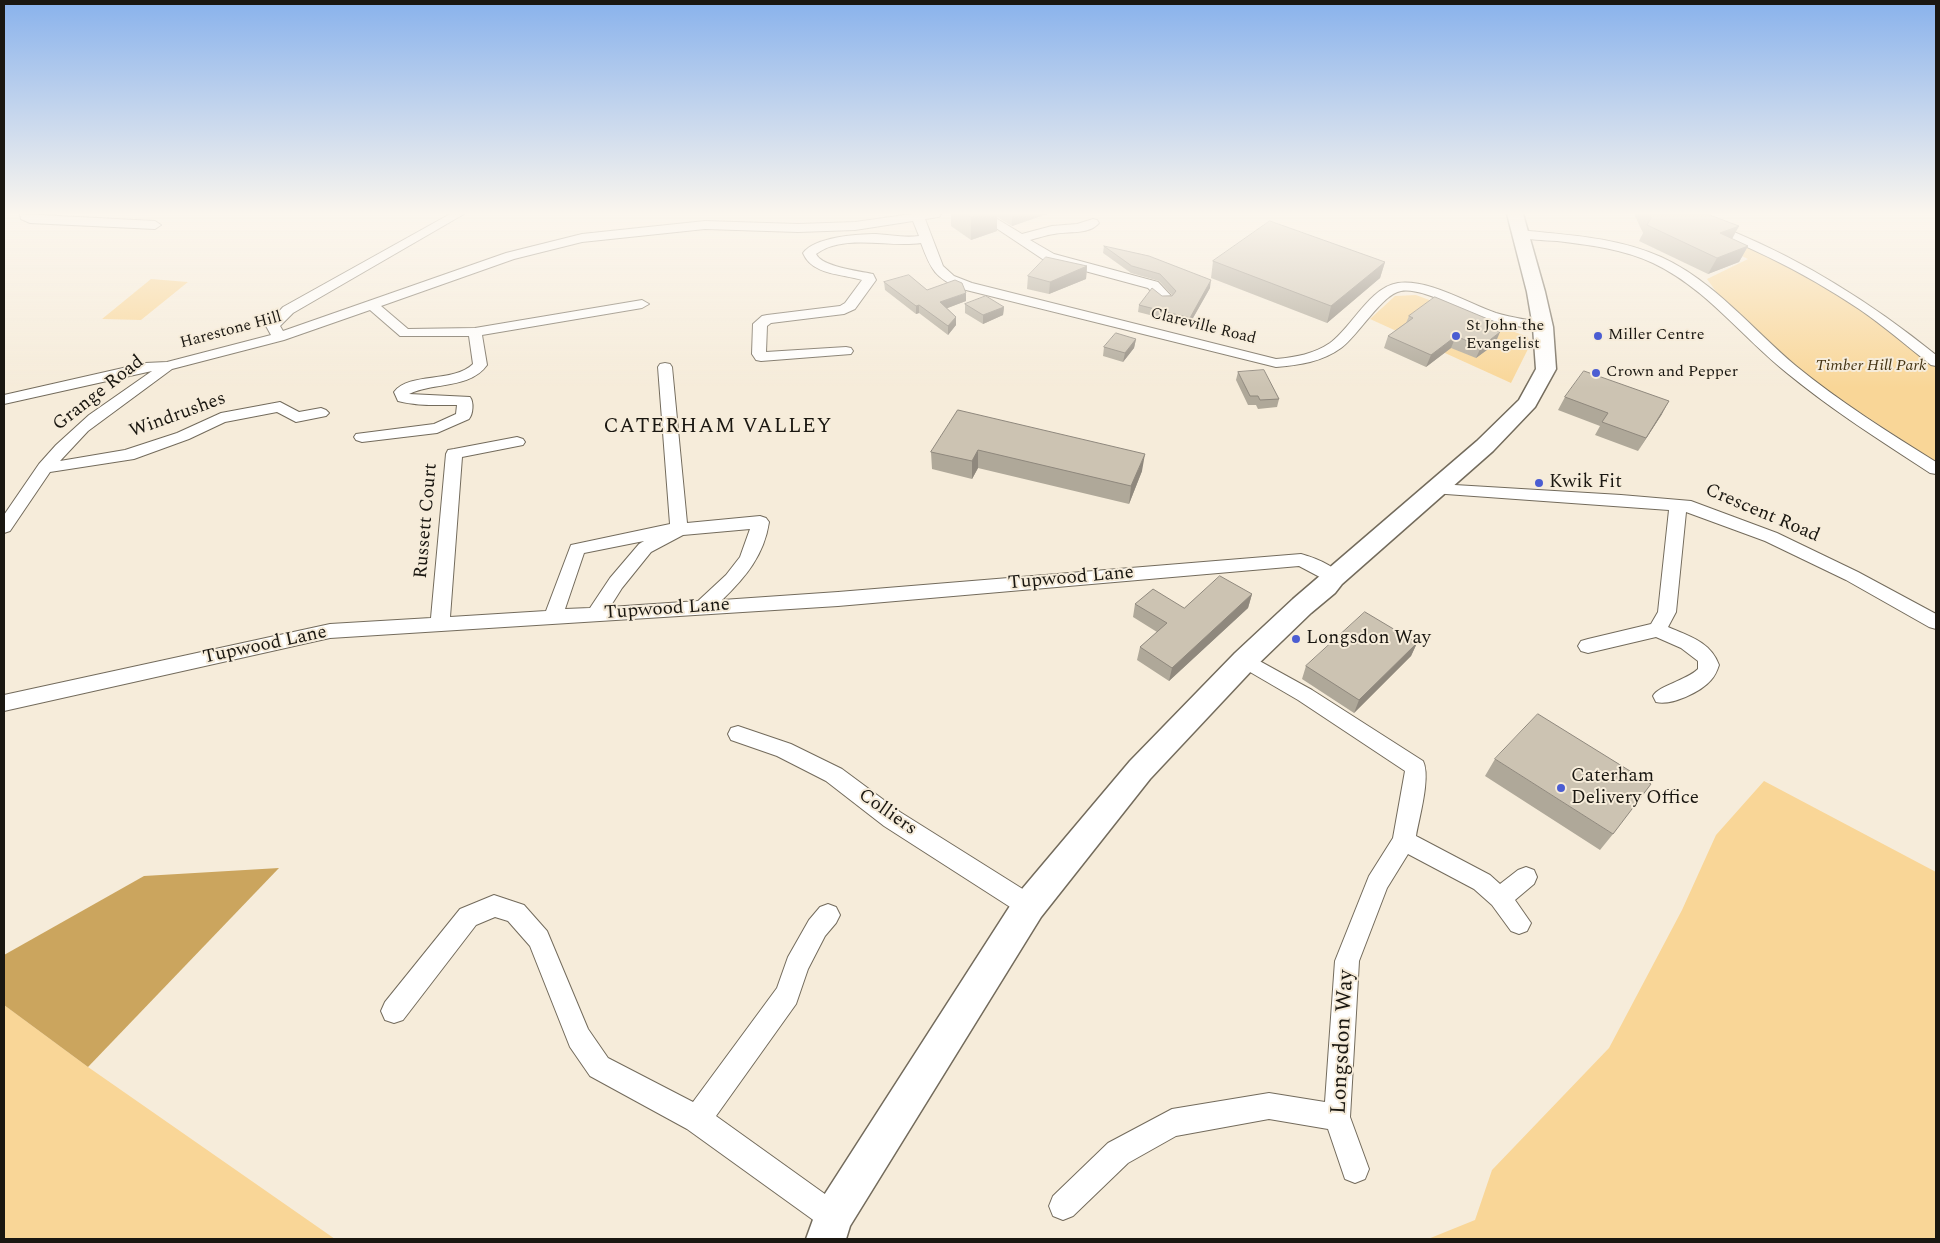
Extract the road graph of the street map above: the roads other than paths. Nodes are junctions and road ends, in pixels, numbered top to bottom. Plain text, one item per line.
1 (355, 272) edge
2 (465, 272) edge
3 (846, 272) edge
4 (941, 272) edge
5 (1102, 272) edge
6 (1529, 272) edge
7 (1677, 272) edge
8 (1804, 272) edge
9 (1166, 298) edge
10 (642, 304) dead end
11 (372, 305) junction
12 (1543, 327) junction
13 (475, 332) junction
14 (279, 337) junction
15 (846, 351) dead end
16 (1936, 362) edge
17 (167, 366) junction
18 (665, 367) dead end
19 (4, 399) edge
20 (321, 413) dead end
21 (362, 437) dead end
22 (517, 442) dead end
23 (45, 468) junction
24 (1936, 469) edge
25 (1438, 489) junction
26 (1678, 505) junction
27 (760, 522) joint
28 (4, 528) edge
29 (679, 529) junction
30 (1333, 578) junction
31 (703, 607) junction
32 (596, 614) junction
33 (553, 617) junction
34 (1936, 622) edge
35 (440, 624) junction
36 (1657, 630) junction
37 (1588, 646) dead end
38 (1245, 660) junction
39 (1663, 696) dead end
40 (4, 703) edge
41 (738, 734) dead end
42 (1404, 841) junction
43 (1526, 877) dead end
44 (1500, 898) junction
45 (1029, 906) junction
46 (828, 915) dead end
47 (1519, 923) dead end
48 (394, 1011) dead end
49 (1337, 1117) junction
50 (697, 1119) junction
51 (1355, 1169) dead end
52 (1063, 1206) dead end
53 (830, 1228) edge

1 - 14 street
2 - 11 street, Harestone Hill
3 - 15 street
4 - 12 street, Clareville Road
5 - 9 street
6 - 12 main road
7 - 24 street
8 - 16 street
10 - 13 street
11 - 13 street
11 - 14 street, Harestone Hill
12 - 25 main road
13 - 21 street
14 - 17 street, Harestone Hill
17 - 19 street, Harestone Hill
17 - 23 street, Grange Road
18 - 29 street
20 - 23 street, Windrushes
22 - 35 street, Russett Court
23 - 28 street, Grange Road
25 - 26 street, Crescent Road
25 - 30 main road
26 - 34 street, Crescent Road
26 - 36 street
27 - 29 street
27 - 31 street
29 - 32 street
29 - 33 street
30 - 31 street, Tupwood Lane
30 - 38 main road
31 - 32 street, Tupwood Lane
32 - 33 street, Tupwood Lane
33 - 35 street, Tupwood Lane
35 - 40 street, Tupwood Lane
36 - 37 street
36 - 39 street
38 - 42 street, Longsdon Way
38 - 45 main road
41 - 45 street, Colliers
42 - 44 street
42 - 49 street, Longsdon Way
43 - 44 street
44 - 47 street
45 - 53 main road
46 - 50 street
48 - 50 street
49 - 51 street, Longsdon Way
49 - 52 street
50 - 53 street

